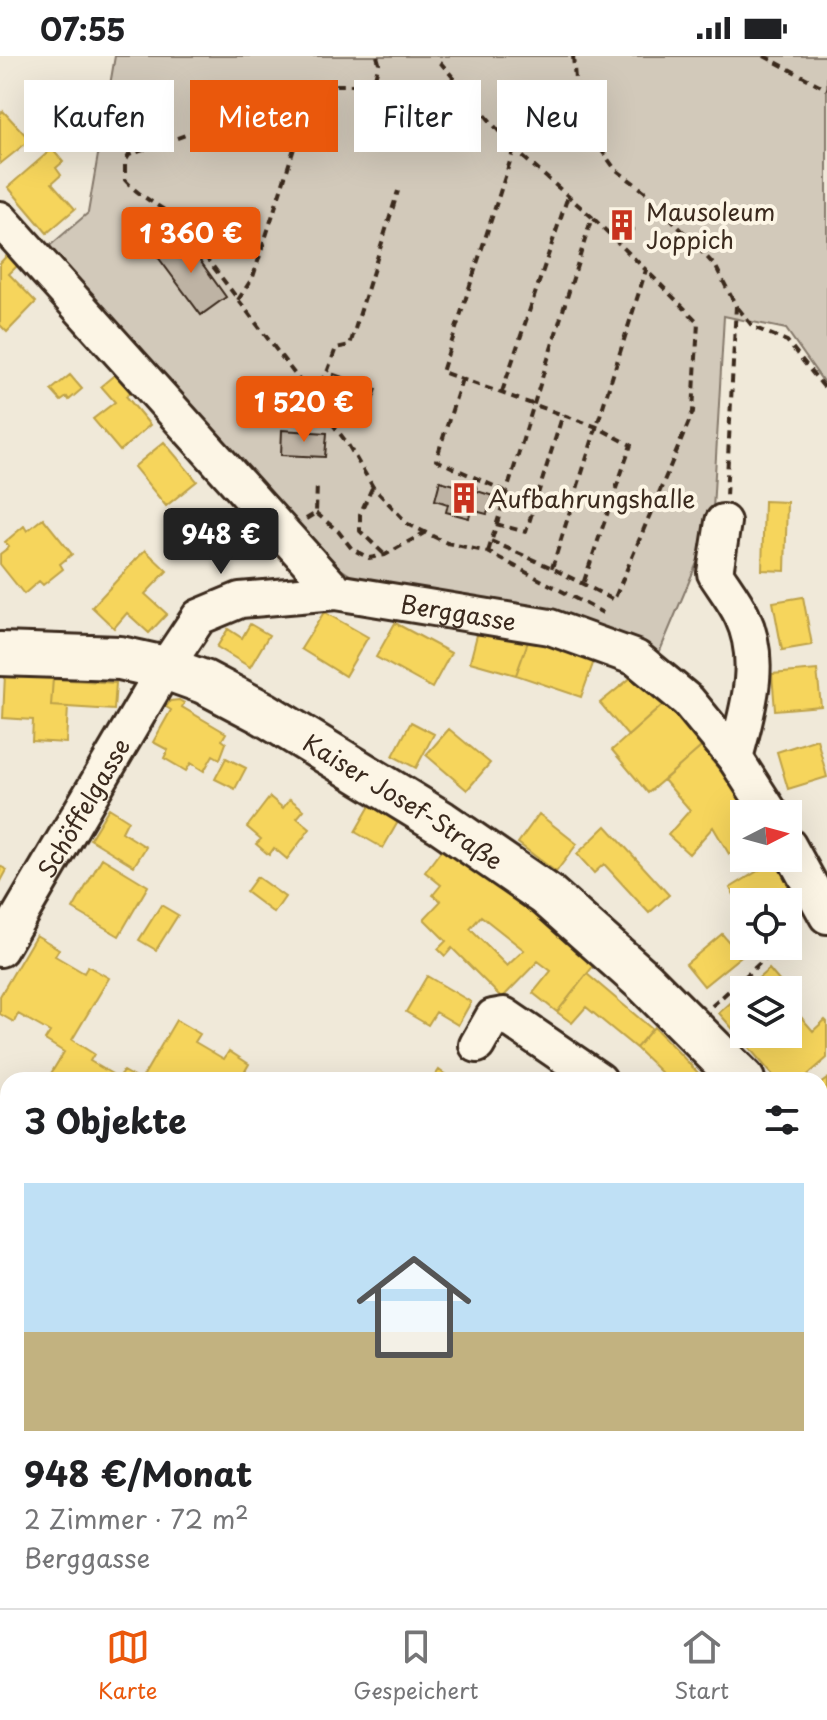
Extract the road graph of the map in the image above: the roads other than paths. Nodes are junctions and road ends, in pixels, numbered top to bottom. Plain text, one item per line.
1 (0, 219) edge
2 (723, 522) road end
3 (336, 592) junction
4 (0, 654) edge
5 (165, 668) junction
6 (735, 758) junction
7 (762, 800) edge
8 (802, 870) edge
9 (827, 916) edge
10 (0, 949) edge
11 (477, 1045) dead end
12 (587, 1072) edge
13 (734, 1072) edge

1 - 3 street
2 - 6 street
3 - 5 street, Berggasse
3 - 6 street, Berggasse
4 - 5 main road, Kaiser Josef-Straße
5 - 10 street, Schöffelgasse
5 - 13 main road, Kaiser Josef-Straße
6 - 7 street, Berggasse
8 - 9 street
11 - 12 street

